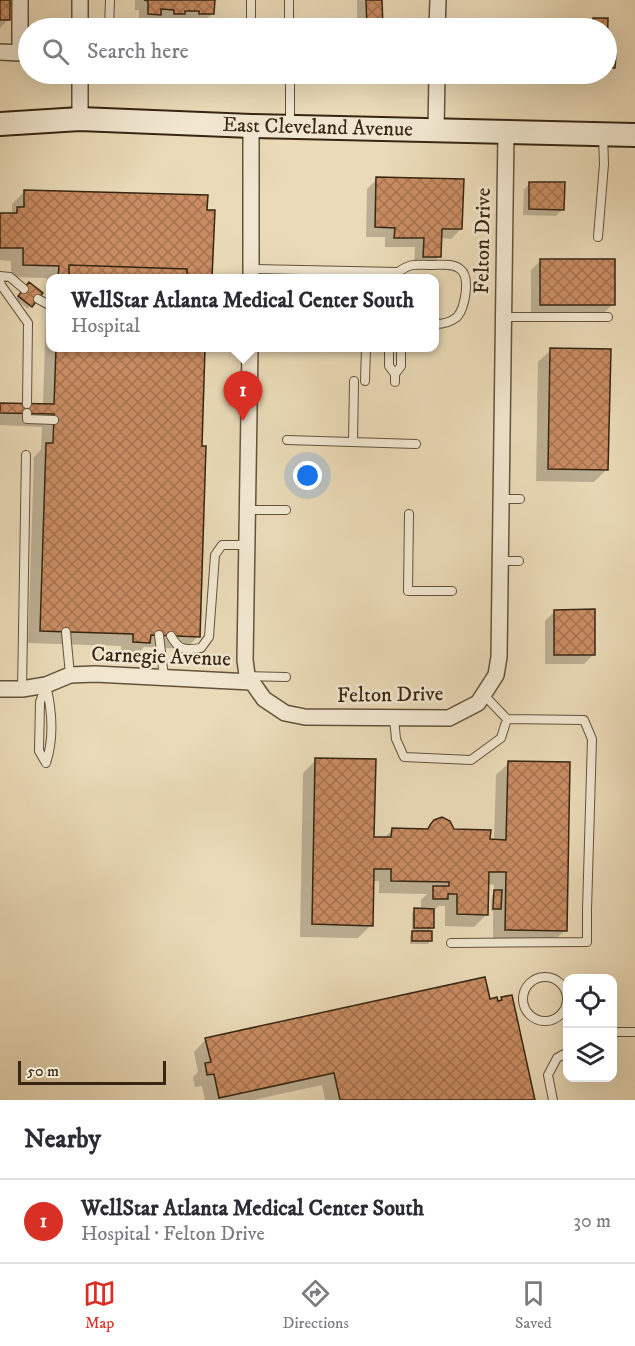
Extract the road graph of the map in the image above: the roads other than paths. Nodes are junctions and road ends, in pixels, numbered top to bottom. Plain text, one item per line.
1 (20, 0) edge
2 (80, 0) edge
3 (110, 0) edge
4 (251, 0) edge
5 (289, 0) edge
6 (438, 0) edge
7 (22, 18) edge
8 (80, 18) edge
9 (109, 18) edge
10 (251, 18) edge
11 (290, 18) edge
12 (438, 18) edge
13 (0, 52) edge
14 (18, 53) edge
15 (80, 84) edge
16 (290, 84) edge
17 (437, 84) edge
18 (80, 119) junction
19 (0, 124) edge
20 (251, 126) junction
21 (290, 127) junction
22 (436, 130) junction
23 (506, 131) junction
24 (603, 134) junction
25 (635, 135) edge
26 (598, 237) dead end
27 (251, 274) edge
28 (399, 274) edge
29 (0, 276) edge
30 (0, 281) edge
31 (24, 289) dead end
32 (38, 299) dead end
33 (46, 303) edge
34 (503, 317) junction
35 (608, 317) dead end
36 (439, 324) edge
37 (250, 352) edge
38 (366, 352) edge
39 (389, 352) edge
40 (401, 352) edge
41 (354, 381) dead end
42 (365, 381) dead end
43 (27, 404) dead end
44 (27, 413) dead end
45 (54, 420) dead end
46 (287, 440) dead end
47 (353, 442) junction
48 (416, 444) dead end
49 (26, 455) dead end
50 (501, 499) junction
51 (520, 499) dead end
52 (247, 510) junction
53 (286, 510) dead end
54 (409, 513) dead end
55 (247, 545) junction
56 (500, 561) junction
57 (519, 561) dead end
58 (452, 591) dead end
59 (66, 632) dead end
60 (159, 635) dead end
61 (171, 636) dead end
62 (70, 675) junction
63 (164, 677) junction
64 (286, 677) dead end
65 (249, 679) junction
66 (46, 685) junction
67 (22, 689) junction
68 (0, 690) edge
69 (483, 694) junction
70 (394, 718) junction
71 (507, 719) junction
72 (451, 943) dead end
73 (566, 988) edge
74 (617, 1032) edge
75 (635, 1032) edge
76 (563, 1054) edge
77 (553, 1100) edge

1 - 7 street
2 - 8 street
3 - 9 lane
4 - 10 lane
5 - 11 lane
6 - 12 street
13 - 14 street
15 - 18 street
16 - 21 lane
17 - 22 street
18 - 19 main road, East Cleveland Avenue
18 - 20 main road, East Cleveland Avenue
20 - 21 main road, East Cleveland Avenue
20 - 27 street
21 - 22 main road, East Cleveland Avenue
22 - 23 main road, East Cleveland Avenue
23 - 24 main road, East Cleveland Avenue
23 - 34 street, Felton Drive
24 - 25 main road, East Cleveland Avenue
24 - 26 lane
28 - 36 lane
29 - 31 lane
30 - 43 lane
32 - 33 lane
34 - 35 lane
34 - 50 street, Felton Drive
37 - 52 street
38 - 42 lane
39 - 40 lane
41 - 47 lane
44 - 45 lane
46 - 47 lane
47 - 48 lane
49 - 67 lane
50 - 51 lane
50 - 56 street, Felton Drive
52 - 53 lane
52 - 55 street
54 - 58 lane
55 - 61 lane
55 - 65 street
56 - 57 lane
56 - 69 street, Felton Drive
59 - 62 lane
60 - 63 lane
62 - 63 street, Carnegie Avenue
62 - 66 street, Carnegie Avenue
63 - 65 street, Carnegie Avenue
64 - 65 lane
65 - 70 street, Felton Drive
66 - 66 lane
66 - 67 street, Carnegie Avenue
67 - 68 street, Carnegie Avenue
69 - 70 street, Felton Drive
69 - 71 lane
70 - 71 lane
71 - 72 lane
73 - 73 lane
74 - 75 lane
76 - 77 lane

